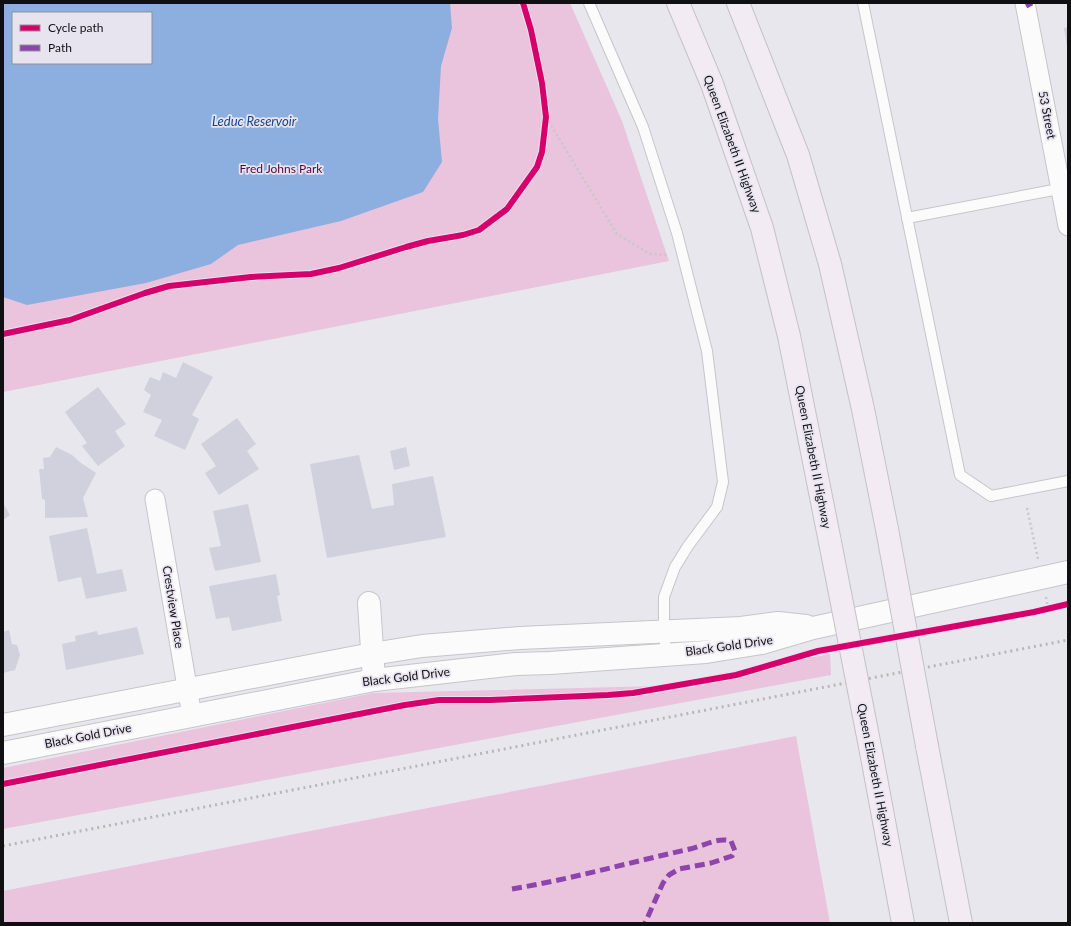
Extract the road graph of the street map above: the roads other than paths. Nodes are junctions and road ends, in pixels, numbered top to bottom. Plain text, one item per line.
1 (589, 3) edge
2 (678, 3) edge
3 (738, 3) edge
4 (863, 3) edge
5 (1026, 3) edge
6 (1064, 188) edge
7 (907, 218) junction
8 (1068, 226) edge
9 (1068, 481) edge
10 (155, 499) dead end
11 (1068, 572) edge
12 (368, 603) dead end
13 (813, 628) junction
14 (664, 631) junction
15 (372, 654) junction
16 (666, 654) junction
17 (374, 680) junction
18 (187, 690) junction
19 (192, 716) junction
20 (3, 725) edge
21 (3, 753) edge
22 (904, 923) edge
23 (961, 923) edge

1 - 14 lane
2 - 22 highway, Queen Elizabeth II Highway, bridge
3 - 23 highway, bridge
4 - 7 lane
5 - 6 street, 53 Street
6 - 7 lane
6 - 8 street, 53 Street
7 - 9 lane
10 - 18 street, Crestview Place
11 - 13 main road, Black Gold Drive
12 - 15 main road
13 - 14 main road, Black Gold Drive
13 - 16 main road, Black Gold Drive
14 - 15 main road, Black Gold Drive
14 - 16 lane
15 - 17 main road
15 - 18 main road, Black Gold Drive
16 - 17 main road, Black Gold Drive
17 - 19 main road, Black Gold Drive
18 - 19 street, Crestview Place
18 - 20 main road, Black Gold Drive
19 - 21 main road, Black Gold Drive

